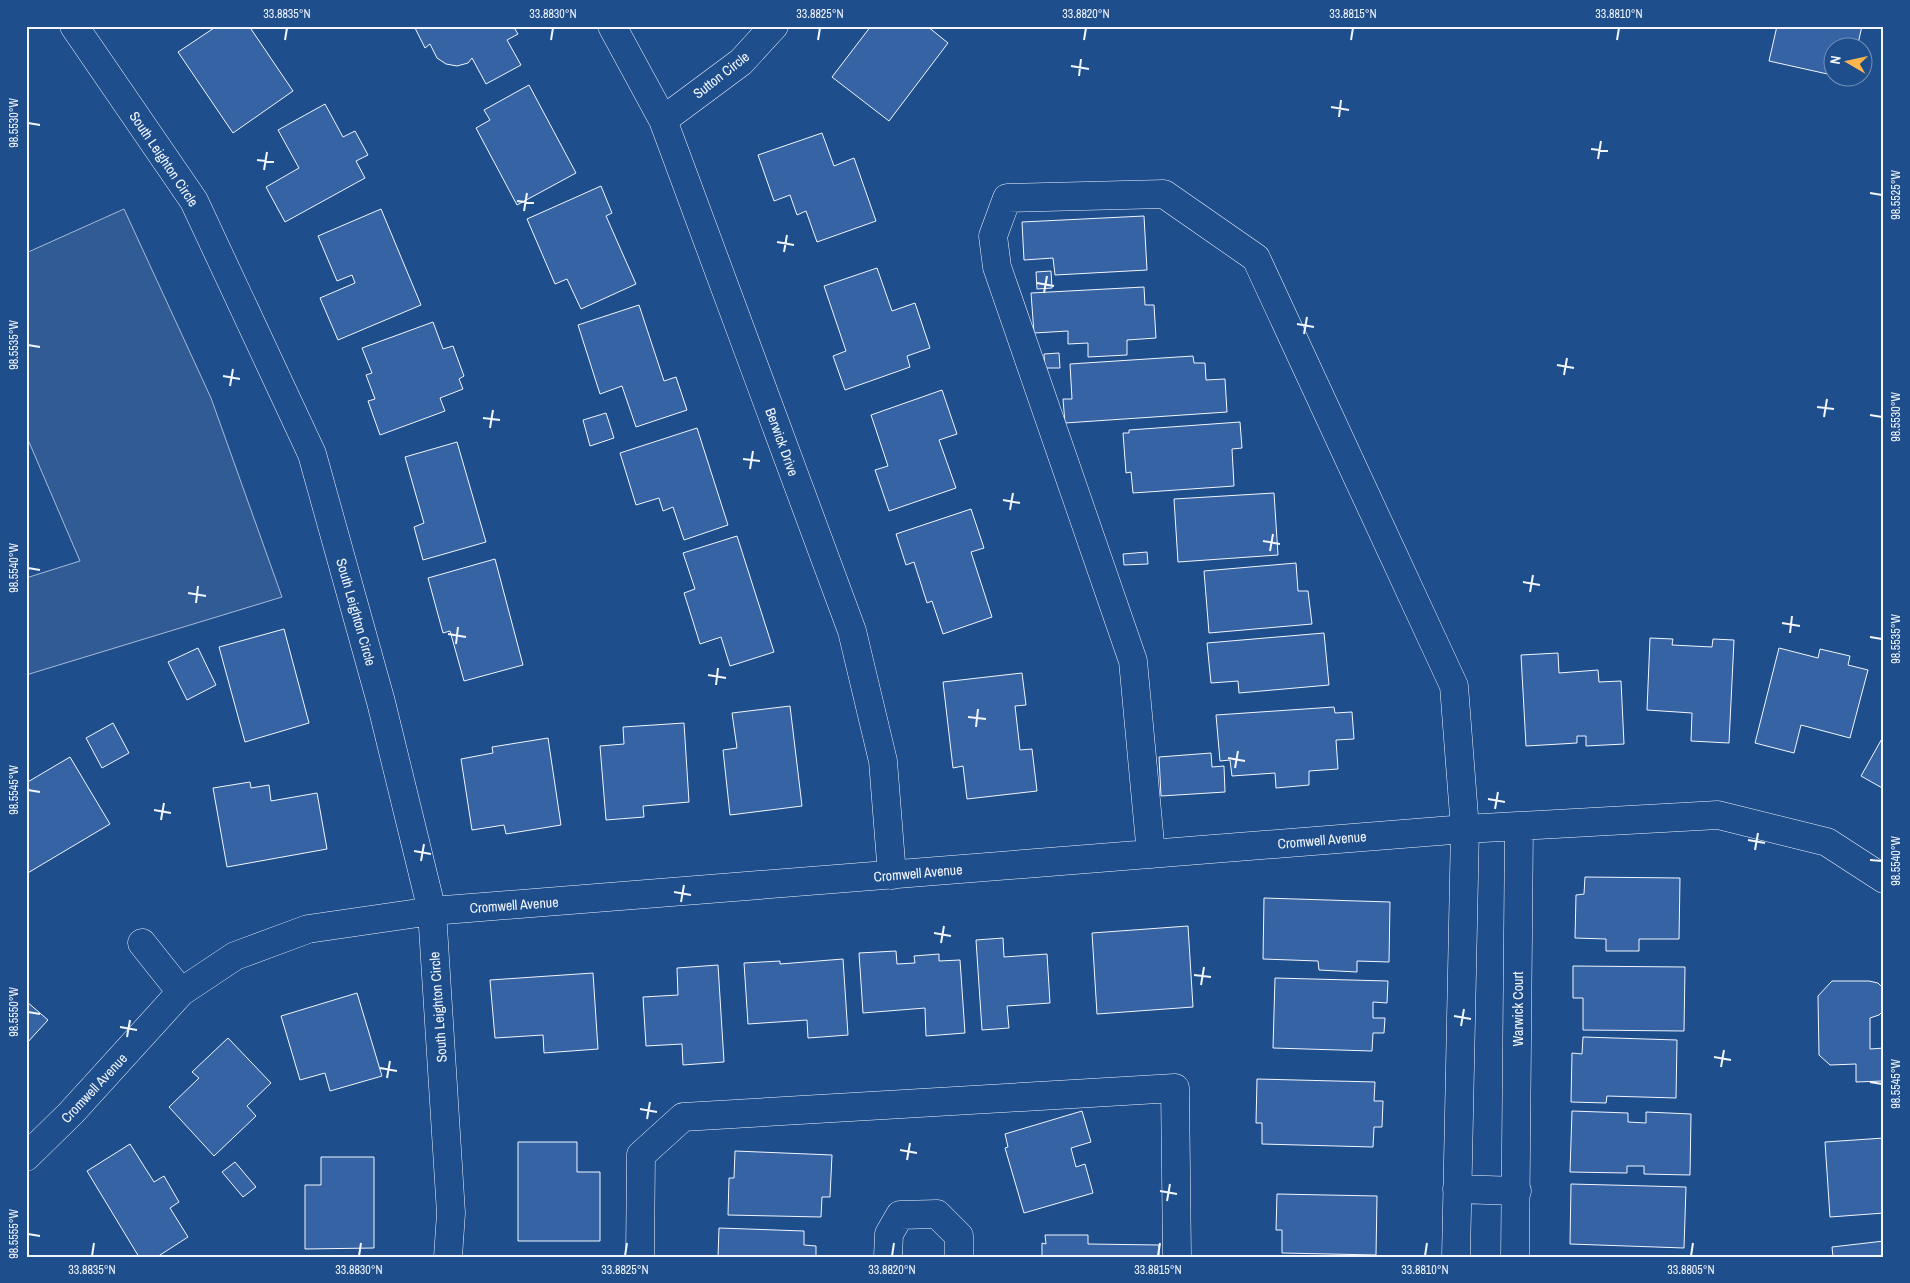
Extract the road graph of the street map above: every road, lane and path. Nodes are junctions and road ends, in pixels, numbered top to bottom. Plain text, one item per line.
1 (74, 26) edge
2 (612, 26) edge
3 (774, 26) edge
4 (663, 120) junction
5 (1519, 826) junction
6 (1464, 829) junction
7 (1152, 854) junction
8 (892, 875) junction
9 (1884, 879) edge
10 (432, 911) junction
11 (142, 943) dead end
12 (181, 992) junction
13 (26, 1158) edge
14 (1457, 1189) junction
15 (1517, 1191) junction
16 (448, 1257) edge
17 (640, 1257) edge
18 (888, 1257) edge
19 (959, 1257) edge
20 (1177, 1257) edge
21 (1456, 1257) edge
22 (1515, 1257) edge

1 - 10 street, South Leighton Circle
2 - 4 street, Berwick Drive
3 - 4 street, Sutton Circle
4 - 8 street, Berwick Drive
5 - 6 street, Cromwell Avenue
5 - 9 street, Cromwell Avenue
5 - 15 street, Warwick Court
6 - 7 street, Cromwell Avenue
6 - 7 street
6 - 14 street
7 - 8 street, Cromwell Avenue
8 - 10 street, Cromwell Avenue
10 - 12 street, Cromwell Avenue
10 - 16 street, South Leighton Circle
11 - 12 street
12 - 13 street, Cromwell Avenue
14 - 15 street
14 - 21 street
15 - 22 street, Warwick Court
17 - 20 street
18 - 19 street

